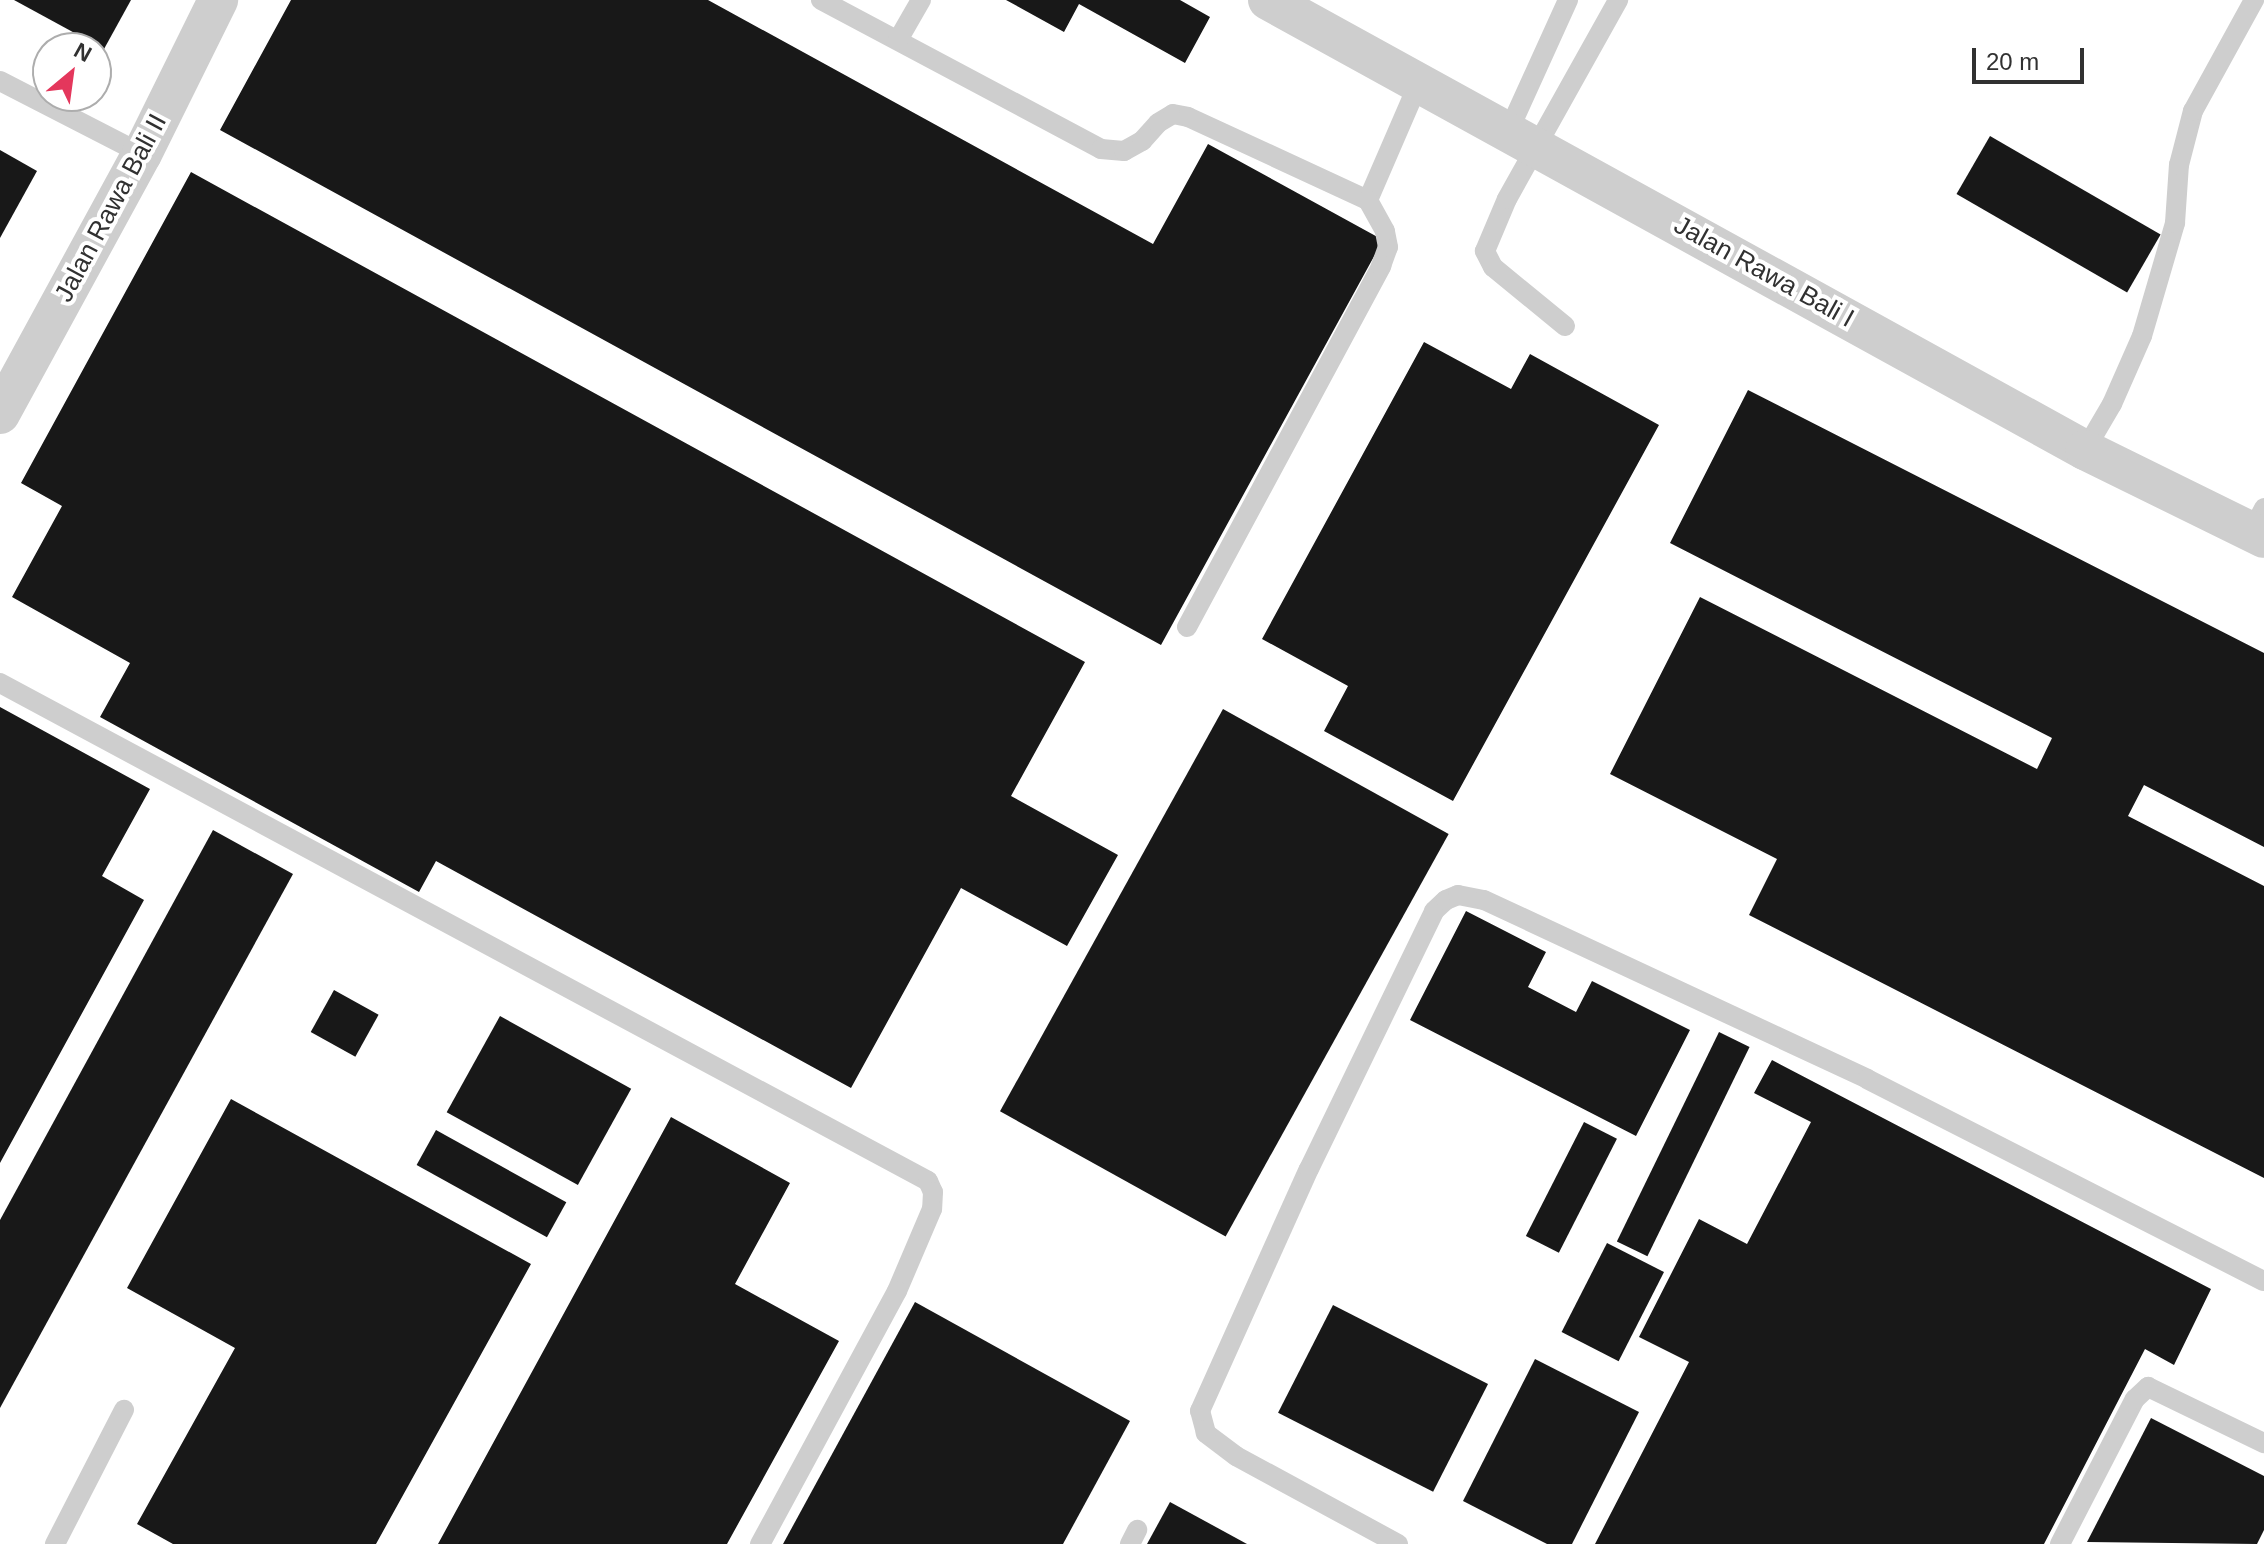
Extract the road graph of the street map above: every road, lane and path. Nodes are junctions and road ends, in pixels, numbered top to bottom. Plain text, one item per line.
1 (218, 0) edge
2 (821, 0) edge
3 (921, 0) edge
4 (1268, 0) edge
5 (1568, 0) edge
6 (1618, 0) edge
7 (2254, 0) edge
8 (898, 40) junction
9 (0, 81) edge
10 (1419, 82) junction
11 (1523, 138) junction
12 (142, 154) junction
13 (1368, 200) junction
14 (1565, 326) dead end
15 (1, 408) edge
16 (2085, 450) junction
17 (2260, 525) edge
18 (1187, 627) dead end
19 (0, 683) edge
20 (2264, 1281) edge
21 (124, 1410) dead end
22 (2264, 1443) edge
23 (55, 1544) edge
24 (760, 1544) edge
25 (1398, 1544) edge
26 (2060, 1544) edge

1 - 12 street, Jalan Rawa Bali II
2 - 8 lane
3 - 8 lane
4 - 10 street, Jalan Rawa Bali I
5 - 11 lane
6 - 11 lane
7 - 16 lane
8 - 13 lane
9 - 12 lane
10 - 11 street, Jalan Rawa Bali I
10 - 13 lane
11 - 14 lane
11 - 16 street, Jalan Rawa Bali I
12 - 15 street, Jalan Rawa Bali II
13 - 18 lane
16 - 17 street, Jalan Rawa Bali I
19 - 24 lane
20 - 25 lane
21 - 23 lane
22 - 26 lane

